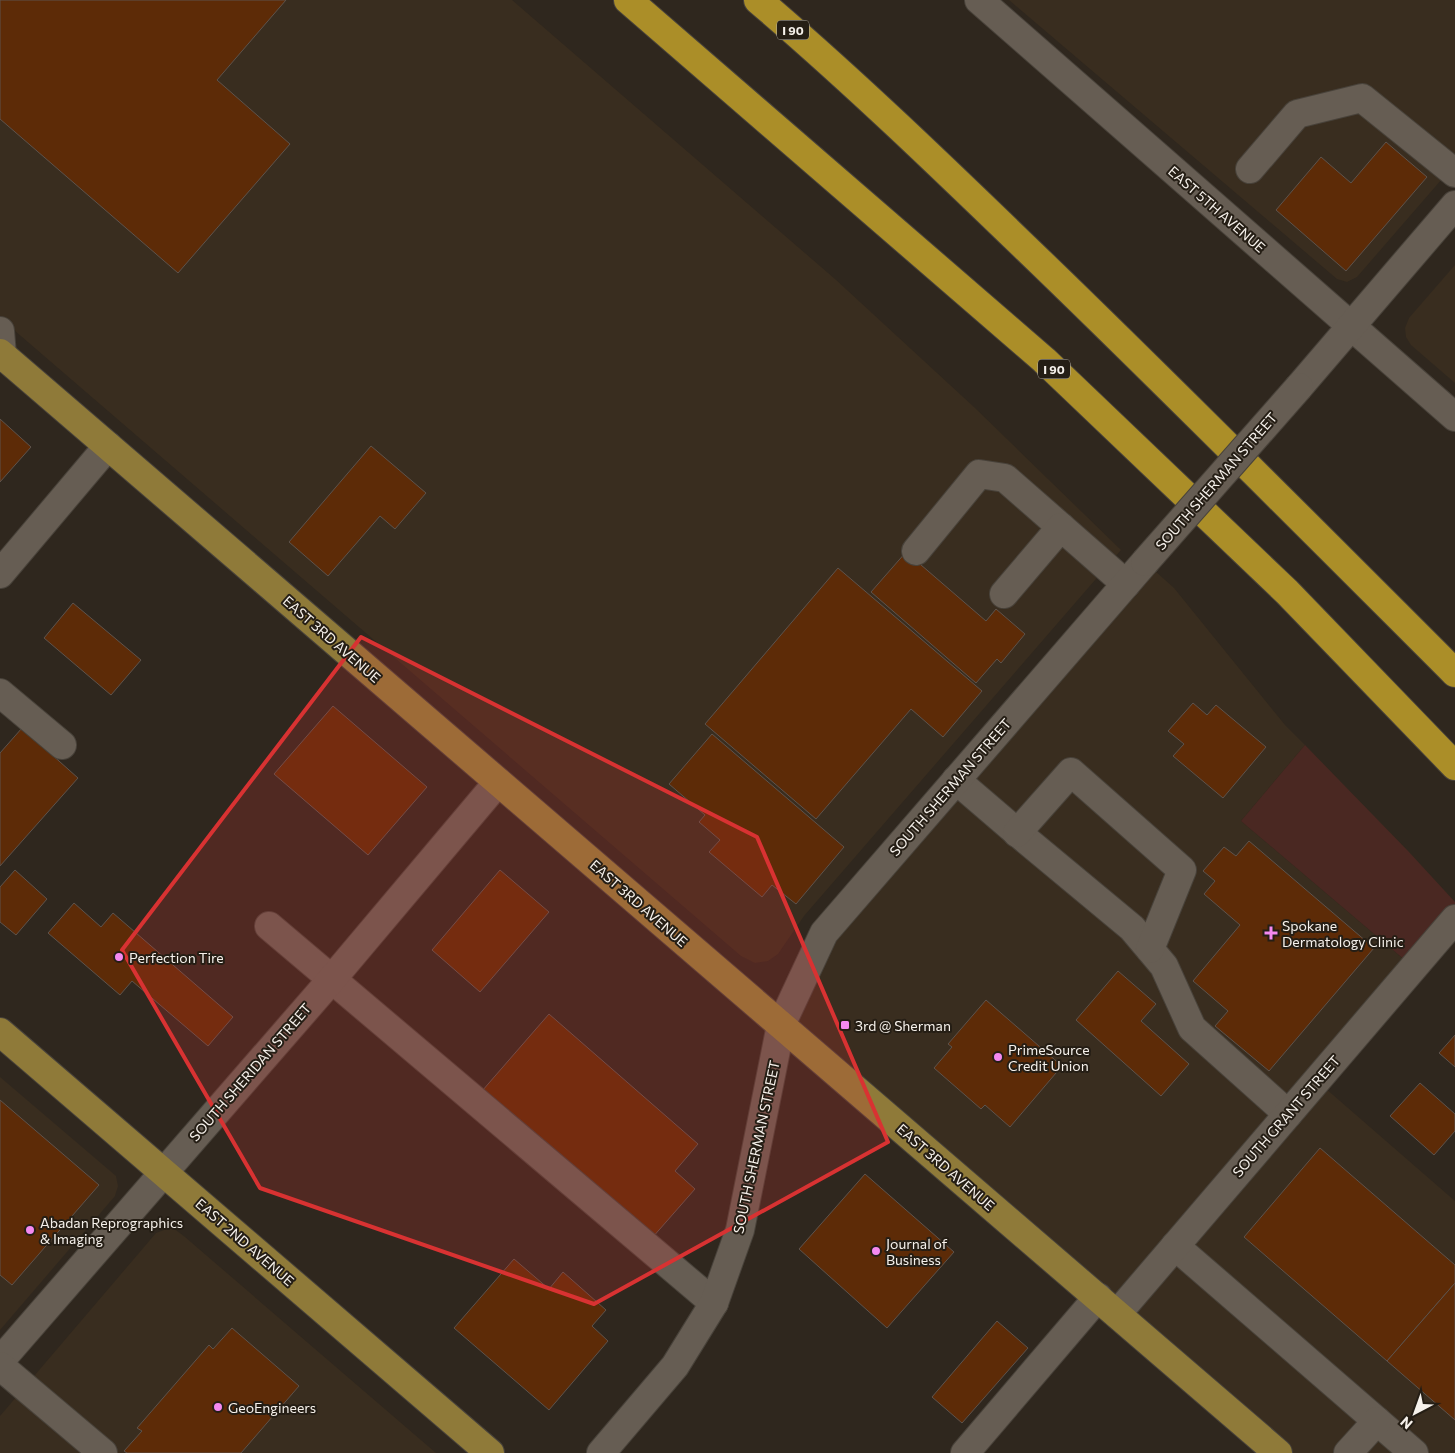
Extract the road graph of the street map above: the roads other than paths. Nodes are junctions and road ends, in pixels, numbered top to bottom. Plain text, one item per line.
1 (628, 0) edge
2 (758, 0) edge
3 (996, 5) edge
4 (1250, 169) dead end
5 (1455, 173) edge
6 (1455, 205) edge
7 (1350, 326) junction
8 (1, 349) edge
9 (1455, 417) edge
10 (108, 446) junction
11 (1061, 527) junction
12 (916, 551) dead end
13 (0, 574) edge
14 (1126, 584) junction
15 (1004, 594) dead end
16 (1455, 673) edge
17 (0, 693) edge
18 (62, 745) dead end
19 (1455, 766) edge
20 (956, 780) junction
21 (498, 782) junction
22 (1017, 833) junction
23 (1455, 919) edge
24 (269, 926) dead end
25 (1150, 949) junction
26 (332, 979) junction
27 (781, 1025) junction
28 (0, 1032) edge
29 (1288, 1114) junction
30 (163, 1172) junction
31 (1175, 1246) junction
32 (714, 1303) junction
33 (1107, 1305) junction
34 (0, 1361) edge
35 (0, 1366) edge
36 (1376, 1420) junction
37 (103, 1453) edge
38 (490, 1453) edge
39 (601, 1453) edge
40 (966, 1453) edge
41 (1278, 1453) edge
42 (1348, 1453) edge
43 (1414, 1453) edge

1 - 19 highway, I 90
2 - 16 highway, I 90
3 - 7 street, EAST 5TH AVENUE
4 - 5 street
6 - 7 street, SOUTH SHERMAN STREET
7 - 9 street, EAST 5TH AVENUE
7 - 14 street, SOUTH SHERMAN STREET, bridge
8 - 10 main road, EAST 3RD AVENUE
10 - 13 street
10 - 21 main road, EAST 3RD AVENUE
11 - 12 street
11 - 14 street
11 - 15 street
14 - 20 street, SOUTH SHERMAN STREET
17 - 18 street
20 - 22 street
20 - 27 street, SOUTH SHERMAN STREET
21 - 26 street, SOUTH SHERIDAN STREET
21 - 27 main road, EAST 3RD AVENUE
22 - 25 street
22 - 25 street
23 - 29 street, SOUTH GRANT STREET
24 - 26 street
25 - 29 street
26 - 30 street, SOUTH SHERIDAN STREET
26 - 32 street
27 - 32 street, SOUTH SHERMAN STREET
27 - 33 main road, EAST 3RD AVENUE
28 - 30 main road, EAST 2ND AVENUE
29 - 31 street, SOUTH GRANT STREET
30 - 34 street, SOUTH SHERIDAN STREET
30 - 38 main road, EAST 2ND AVENUE
31 - 33 street, SOUTH GRANT STREET
31 - 36 street
32 - 39 street, SOUTH SHERMAN STREET
33 - 40 street, SOUTH GRANT STREET
33 - 41 main road, EAST 3RD AVENUE
35 - 37 street
36 - 42 street
36 - 43 street

